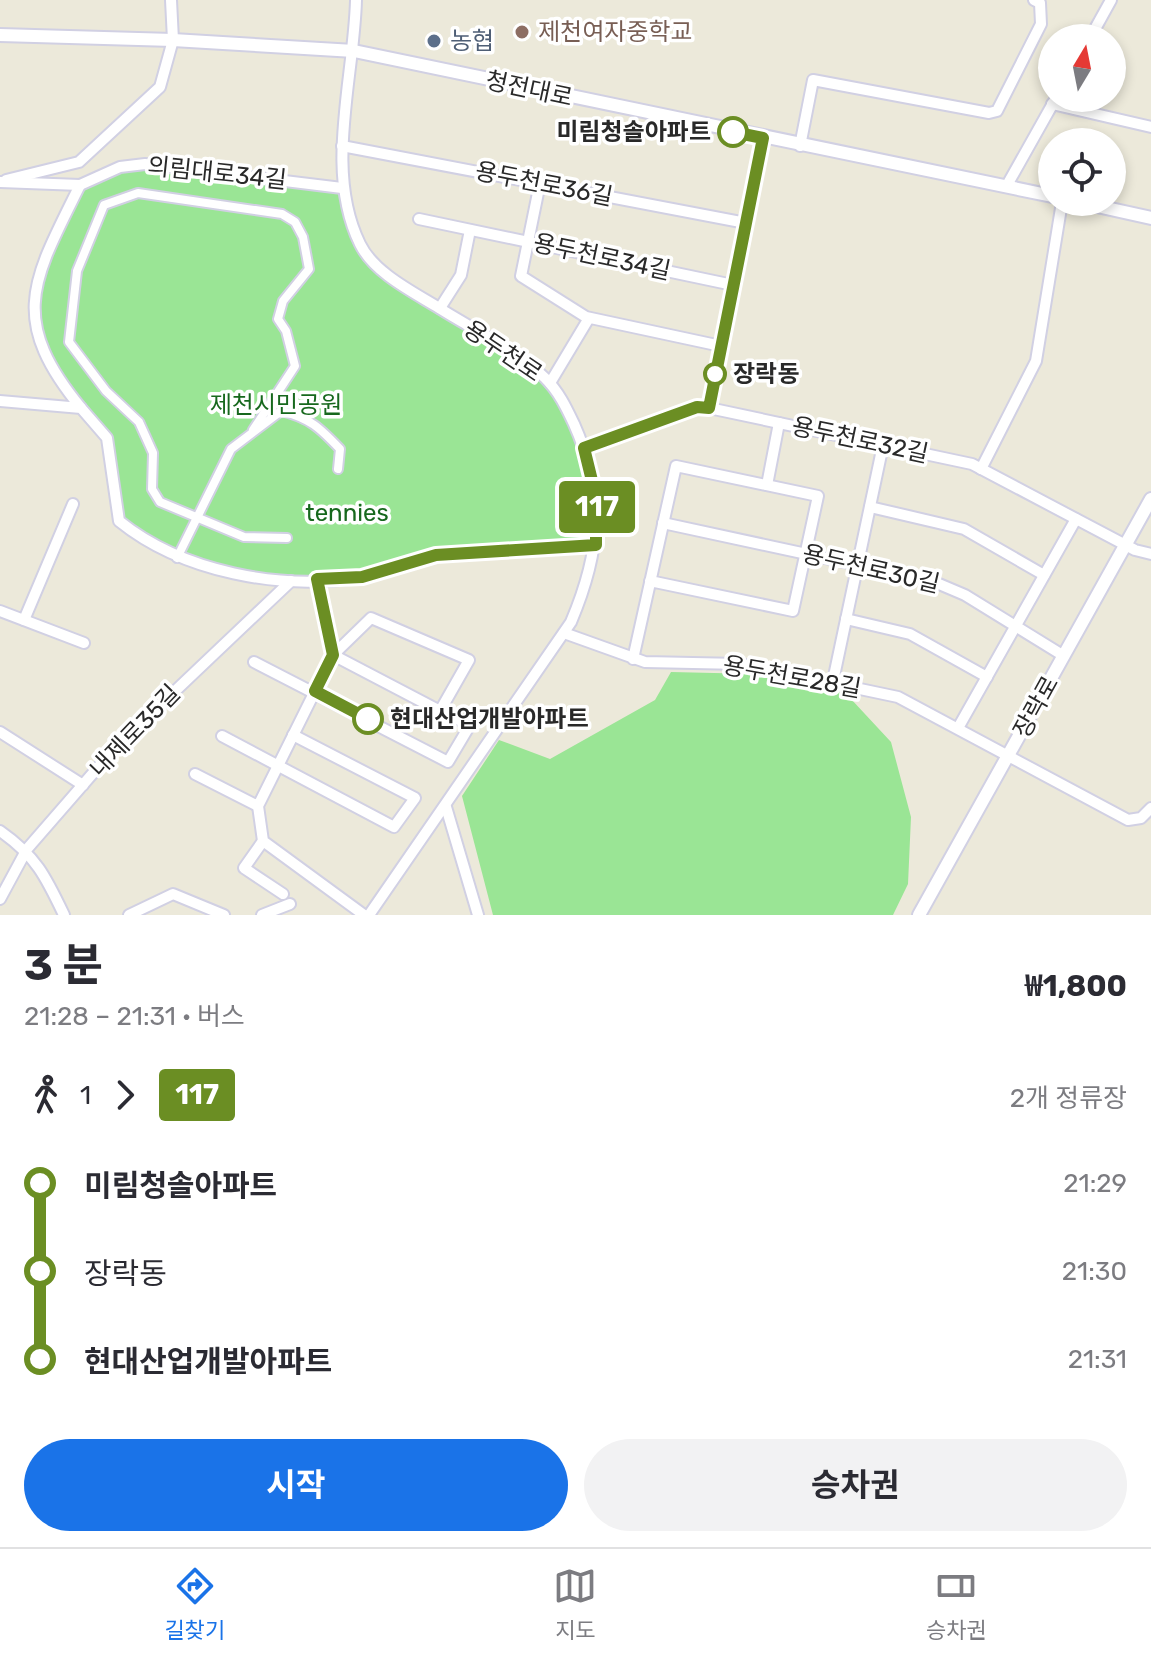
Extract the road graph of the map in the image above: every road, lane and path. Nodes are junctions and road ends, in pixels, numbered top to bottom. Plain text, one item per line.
1 (171, 0) edge
2 (356, 0) edge
3 (1034, 0) edge
4 (1111, 0) edge
5 (1098, 24) edge
6 (0, 35) edge
7 (173, 40) junction
8 (354, 51) junction
9 (1048, 112) edge
10 (1095, 112) edge
11 (1151, 127) edge
12 (763, 138) junction
13 (342, 146) junction
14 (800, 146) junction
15 (0, 182) edge
16 (540, 183) junction
17 (80, 185) junction
18 (1006, 187) junction
19 (342, 188) junction
20 (1038, 193) edge
21 (1126, 212) edge
22 (1060, 216) edge
23 (1151, 218) edge
24 (419, 219) dead end
25 (746, 223) junction
26 (470, 230) junction
27 (528, 242) junction
28 (733, 285) junction
29 (440, 308) junction
30 (589, 318) junction
31 (721, 346) junction
32 (550, 383) junction
33 (0, 401) edge
34 (81, 408) junction
35 (709, 408) junction
36 (779, 423) junction
37 (253, 430) junction
38 (883, 445) junction
39 (584, 448) junction
40 (338, 469) dead end
41 (981, 469) junction
42 (767, 485) junction
43 (1151, 499) edge
44 (73, 504) dead end
45 (870, 507) junction
46 (194, 517) junction
47 (1076, 519) junction
48 (663, 523) junction
49 (287, 538) dead end
50 (1124, 544) junction
51 (596, 545) junction
52 (806, 554) junction
53 (1151, 554) edge
54 (177, 558) junction
55 (858, 564) junction
56 (1044, 575) junction
57 (317, 579) junction
58 (291, 581) junction
59 (650, 581) junction
60 (0, 611) edge
61 (846, 619) junction
62 (24, 620) junction
63 (1015, 627) junction
64 (564, 633) junction
65 (84, 643) dead end
66 (333, 655) junction
67 (1064, 656) junction
68 (633, 659) junction
69 (254, 662) dead end
70 (987, 677) junction
71 (833, 681) junction
72 (315, 691) junction
73 (440, 711) junction
74 (958, 728) junction
75 (0, 732) edge
76 (293, 735) junction
77 (222, 736) dead end
78 (1008, 757) junction
79 (278, 765) junction
80 (195, 774) dead end
81 (83, 785) junction
82 (258, 806) junction
83 (446, 807) junction
84 (1151, 808) edge
85 (0, 831) edge
86 (263, 841) junction
87 (27, 849) junction
88 (283, 894) dead end
89 (0, 899) edge
90 (290, 904) dead end
91 (64, 915) edge
92 (129, 915) edge
93 (224, 915) edge
94 (262, 915) edge
95 (366, 915) edge
96 (478, 915) edge
97 (919, 915) edge

1 - 7 street
2 - 8 street, 용두천로
3 - 14 street
4 - 5 street
6 - 7 street, 청전대로
7 - 8 street, 청전대로
7 - 15 street
8 - 12 street, 청전대로
8 - 13 street, 용두천로
9 - 18 street
10 - 11 street
12 - 14 street, 청전대로
12 - 25 street
13 - 16 street, 용두천로36길
13 - 19 street, 용두천로
14 - 18 street, 청전대로
15 - 17 street, 의림대로34길
16 - 25 street, 용두천로36길
16 - 27 street
17 - 19 street, 의림대로34길
17 - 34 street
18 - 20 street, 청전대로
19 - 29 street, 용두천로
21 - 23 street
22 - 41 street
24 - 26 street, 용두천로34길
25 - 28 street
26 - 27 street, 용두천로34길
26 - 29 street
27 - 28 street, 용두천로34길
27 - 30 street
28 - 31 street
29 - 32 street, 용두천로
30 - 31 street
30 - 32 street
31 - 35 street
32 - 39 street, 용두천로
33 - 34 street
34 - 54 street
35 - 36 street, 용두천로32길
35 - 39 street, 용두천로32길
36 - 38 street, 용두천로32길
36 - 42 street
37 - 40 street
37 - 46 street
37 - 46 street
38 - 41 street, 용두천로32길
38 - 45 street
39 - 51 street, 용두천로
41 - 47 street, 용두천로32길
42 - 48 street
42 - 52 street
43 - 50 street, 장락로
44 - 62 street
45 - 55 street
45 - 56 street
46 - 49 street
46 - 54 street
47 - 50 street, 용두천로32길
47 - 56 street
48 - 52 street, 용두천로30길
48 - 59 street
50 - 53 street, 용두천로32길
50 - 67 street, 장락로
51 - 57 street
51 - 64 street, 용두천로
52 - 55 street, 용두천로30길
52 - 59 street
54 - 58 street
55 - 61 street
55 - 63 street, 용두천로30길
56 - 63 street
57 - 58 street
57 - 66 street
58 - 81 street, 내제로35길
59 - 68 street
60 - 62 street
61 - 70 street
61 - 71 street
62 - 65 street
63 - 67 street, 용두천로30길
63 - 70 street
64 - 68 street, 용두천로28길
64 - 83 street, 용두천로
66 - 72 street
66 - 73 street
66 - 73 street
67 - 78 street, 장락로
68 - 71 street, 용두천로28길
69 - 72 street
70 - 74 street
71 - 74 street, 용두천로28길
72 - 73 street
72 - 76 street
74 - 78 street, 용두천로28길
75 - 81 street
76 - 79 street
76 - 79 street
77 - 79 street
78 - 84 street, 용두천로28길
78 - 97 street, 장락로
79 - 82 street
80 - 82 street
81 - 87 street, 내제로35길
82 - 86 street
83 - 95 street, 용두천로
83 - 96 street
85 - 87 street
86 - 88 street
86 - 95 street
87 - 89 street, 내제로35길
87 - 91 street
90 - 94 street
92 - 93 street

